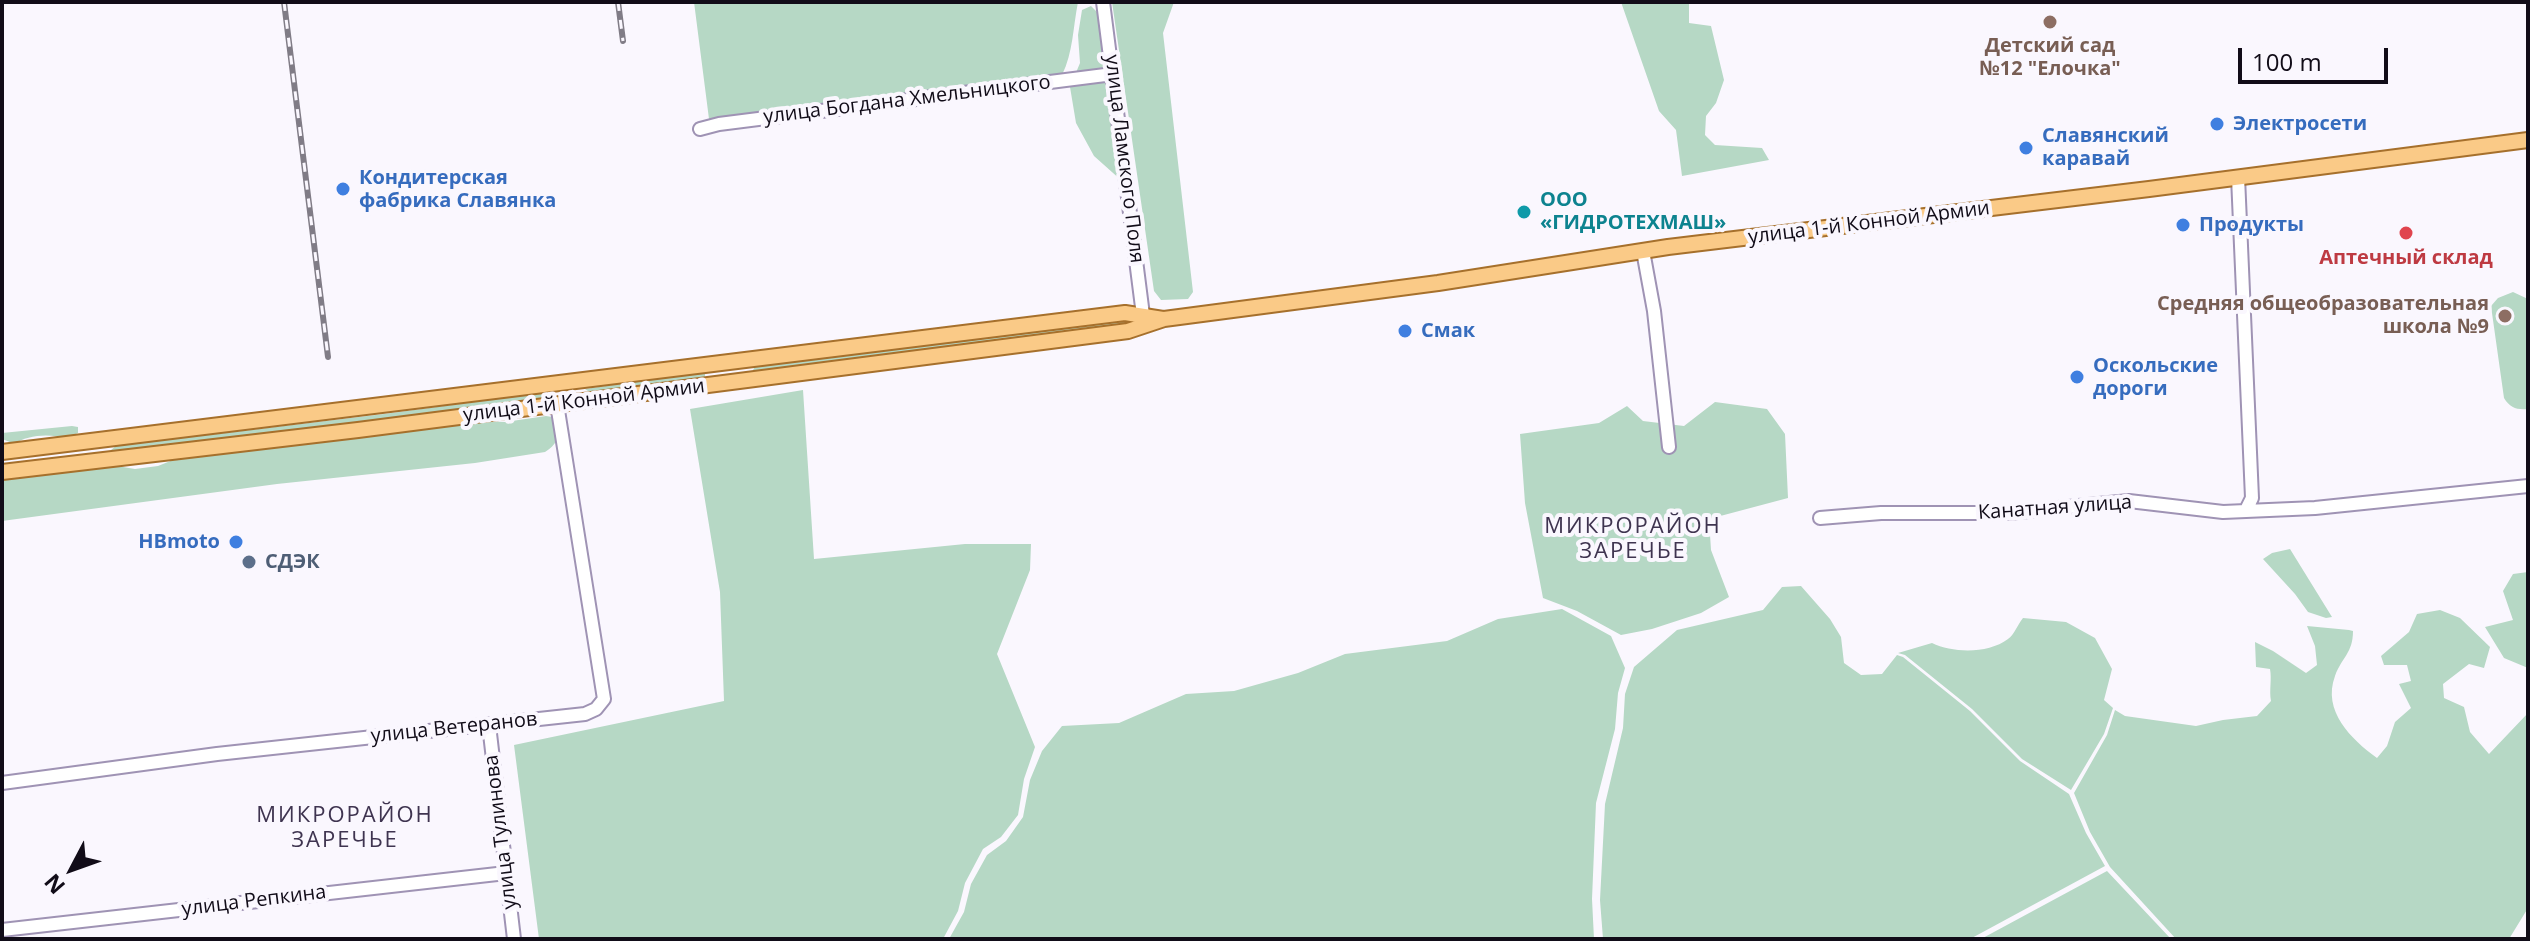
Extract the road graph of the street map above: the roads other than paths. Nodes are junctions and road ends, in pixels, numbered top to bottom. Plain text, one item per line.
1 (1103, 2) edge
2 (1113, 74) junction
3 (700, 129) dead end
4 (2528, 140) edge
5 (2238, 177) junction
6 (1643, 251) junction
7 (1143, 315) junction
8 (1164, 319) junction
9 (725, 362) junction
10 (559, 383) junction
11 (728, 383) junction
12 (560, 404) junction
13 (90, 441) junction
14 (1669, 447) dead end
15 (2, 452) edge
16 (92, 462) junction
17 (2, 472) edge
18 (2528, 486) edge
19 (2246, 510) junction
20 (1820, 518) dead end
21 (489, 725) junction
22 (2, 783) edge
23 (506, 873) junction
24 (2, 930) edge
25 (514, 939) edge

1 - 2 street, улица Ламского Поля
2 - 3 street, улица Богдана Хмельницкого
2 - 7 street, улица Ламского Поля
4 - 5 main road, улица 1-й Конной Армии
5 - 6 main road, улица 1-й Конной Армии
5 - 19 street
6 - 8 main road, улица 1-й Конной Армии
6 - 14 street
7 - 8 main road, улица 1-й Конной Армии
7 - 9 main road, улица 1-й Конной Армии
8 - 11 main road, улица 1-й Конной Армии
9 - 10 main road, улица 1-й Конной Армии
9 - 11 main road
10 - 12 main road
10 - 13 main road, улица 1-й Конной Армии
11 - 12 main road, улица 1-й Конной Армии
12 - 16 main road, улица 1-й Конной Армии
12 - 21 street, улица Ветеранов
13 - 15 main road, улица 1-й Конной Армии
13 - 16 main road
16 - 17 main road, улица 1-й Конной Армии
18 - 19 street, Канатная улица
19 - 20 street, Канатная улица
21 - 22 street, улица Ветеранов
21 - 23 street, улица Тулинова
23 - 24 street, улица Репкина
23 - 25 street, улица Тулинова

